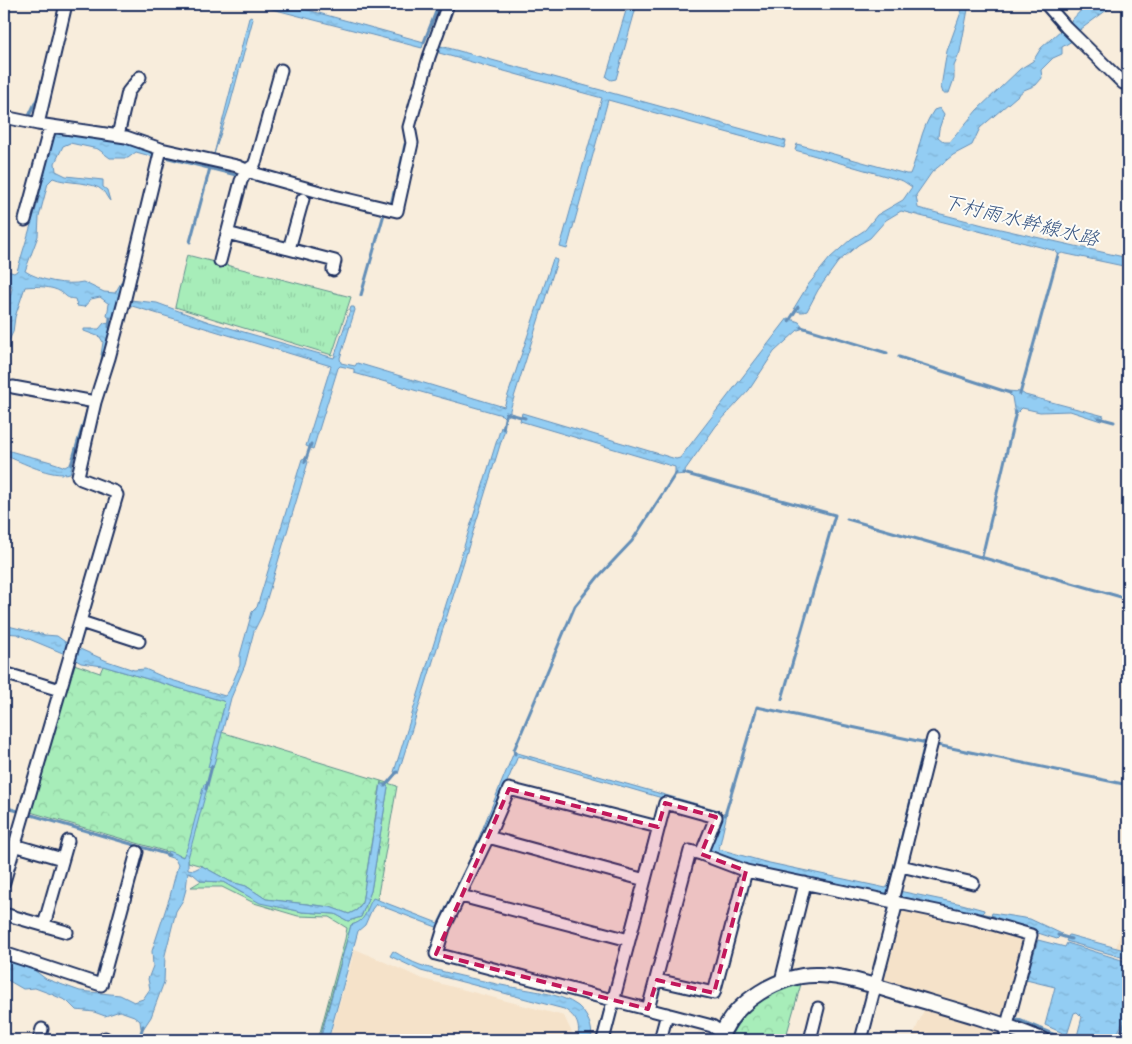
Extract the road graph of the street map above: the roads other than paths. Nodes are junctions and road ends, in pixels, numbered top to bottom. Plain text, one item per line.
1 (66, 4) edge
2 (448, 4) edge
3 (1046, 4) edge
4 (280, 70) dead end
5 (140, 77) dead end
6 (1128, 84) edge
7 (4, 117) edge
8 (38, 124) junction
9 (50, 126) junction
10 (118, 136) junction
11 (161, 149) junction
12 (247, 170) junction
13 (303, 199) dead end
14 (25, 220) dead end
15 (227, 233) junction
16 (289, 249) junction
17 (220, 261) dead end
18 (333, 270) dead end
19 (13, 386) dead end
20 (91, 401) junction
21 (81, 622) junction
22 (139, 641) dead end
23 (4, 674) edge
24 (60, 690) junction
25 (933, 738) dead end
26 (654, 826) junction
27 (488, 838) junction
28 (68, 841) dead end
29 (14, 845) junction
30 (137, 852) dead end
31 (701, 854) junction
32 (62, 859) junction
33 (901, 866) junction
34 (746, 871) junction
35 (641, 879) junction
36 (4, 882) edge
37 (805, 883) junction
38 (972, 883) dead end
39 (461, 896) junction
40 (894, 901) junction
41 (4, 914) edge
42 (44, 926) junction
43 (67, 932) dead end
44 (625, 939) junction
45 (4, 953) edge
46 (657, 980) junction
47 (781, 981) junction
48 (874, 986) junction
49 (610, 999) junction
50 (818, 1008) dead end
51 (648, 1009) junction
52 (667, 1014) junction
53 (1007, 1025) junction
54 (721, 1036) edge
55 (603, 1040) edge
56 (660, 1040) edge
57 (810, 1040) edge
58 (861, 1040) edge
59 (1005, 1040) edge
60 (1042, 1040) edge

1 - 8 street
2 - 12 street
3 - 6 street
4 - 12 street
5 - 10 street
7 - 8 street
8 - 9 street
9 - 10 street
9 - 14 street
10 - 11 street
11 - 12 street
11 - 20 street
12 - 15 street
13 - 16 street
15 - 16 street
15 - 17 street
16 - 18 street
19 - 20 street
20 - 21 street
21 - 22 street
21 - 24 street
23 - 24 street
24 - 29 street
25 - 33 street
26 - 27 street
26 - 31 street
26 - 35 street
27 - 35 street
27 - 39 street
28 - 32 street
29 - 32 street
29 - 36 street
30 - 45 street
31 - 34 street
31 - 46 street
32 - 42 street
33 - 38 street
33 - 40 street
34 - 37 street
34 - 46 street
35 - 44 street
37 - 40 street
37 - 47 street
39 - 44 street
39 - 49 street
40 - 48 street
40 - 53 street
41 - 42 street
42 - 43 street
44 - 49 street
46 - 51 street
47 - 48 street
47 - 54 street
48 - 53 street
48 - 58 street
49 - 51 street
49 - 55 street
50 - 57 street
51 - 52 street
52 - 54 street
52 - 56 street
53 - 59 street
53 - 60 street

